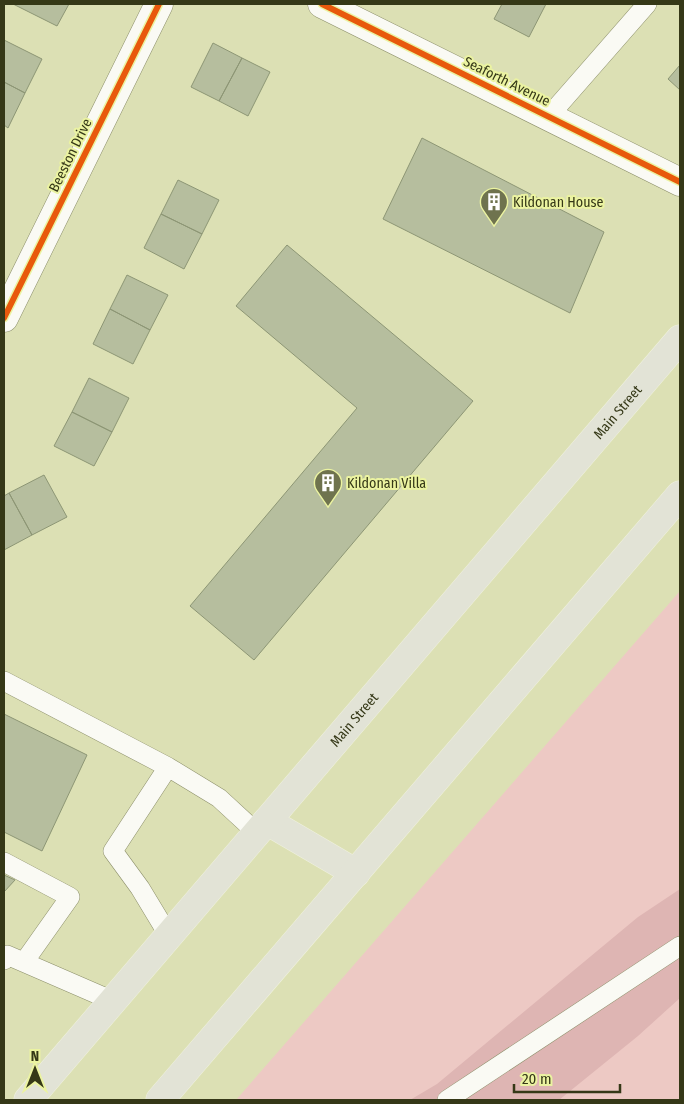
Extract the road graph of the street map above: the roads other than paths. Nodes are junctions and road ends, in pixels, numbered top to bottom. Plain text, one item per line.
1 (159, 4) edge
2 (322, 4) edge
3 (647, 4) edge
4 (549, 116) junction
5 (680, 182) edge
6 (4, 318) edge
7 (680, 339) edge
8 (680, 495) edge
9 (4, 681) edge
10 (168, 767) junction
11 (262, 827) junction
12 (4, 862) edge
13 (356, 873) junction
14 (169, 936) junction
15 (680, 946) edge
16 (4, 960) edge
17 (24, 962) junction
18 (113, 1001) junction
19 (28, 1100) edge
20 (160, 1100) edge
21 (447, 1100) edge

1 - 6 street, Beeston Drive
2 - 4 street, Seaforth Avenue
3 - 4 lane
4 - 5 street, Seaforth Avenue
7 - 11 main road, Main Street
8 - 13 main road
9 - 10 lane
10 - 11 lane
10 - 14 lane
11 - 13 main road
11 - 14 main road, Main Street
12 - 17 lane
13 - 20 main road
14 - 18 main road, Main Street
15 - 21 lane
16 - 17 lane
17 - 18 lane
18 - 19 main road, Main Street

